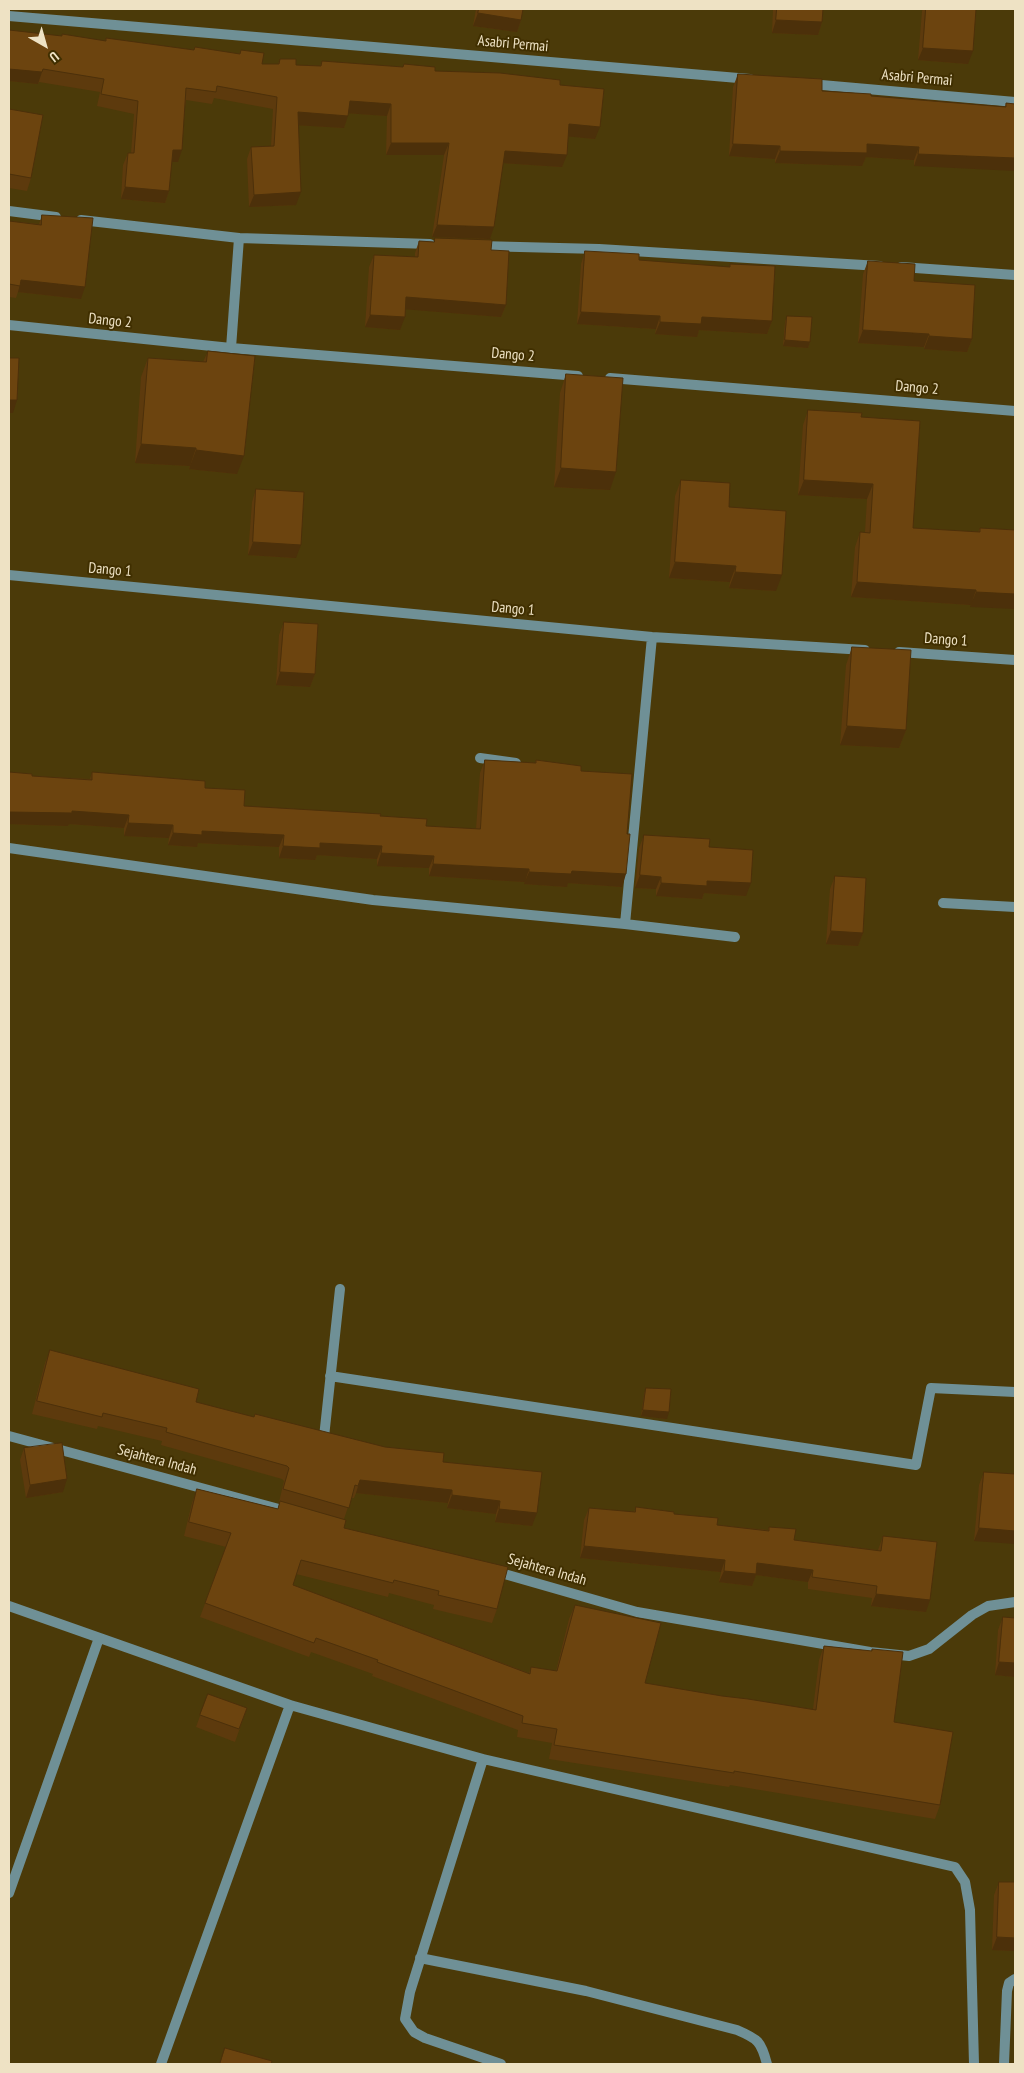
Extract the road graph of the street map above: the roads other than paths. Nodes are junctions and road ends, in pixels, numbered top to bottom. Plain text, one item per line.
1 (9, 16) edge
2 (759, 80) edge
3 (798, 83) edge
4 (1015, 102) edge
5 (9, 211) edge
6 (239, 238) junction
7 (440, 244) edge
8 (470, 245) edge
9 (1015, 275) edge
10 (9, 325) edge
11 (231, 348) junction
12 (1015, 410) edge
13 (9, 575) edge
14 (652, 637) junction
15 (1015, 660) edge
16 (480, 758) dead end
17 (530, 765) edge
18 (9, 848) edge
19 (943, 903) dead end
20 (1015, 907) edge
21 (625, 924) junction
22 (735, 937) dead end
23 (340, 1289) dead end
24 (330, 1376) junction
25 (1015, 1392) edge
26 (9, 1436) edge
27 (324, 1437) edge
28 (297, 1514) edge
29 (484, 1568) edge
30 (1015, 1602) edge
31 (9, 1606) edge
32 (99, 1638) junction
33 (290, 1705) junction
34 (483, 1759) junction
35 (9, 1893) edge
36 (420, 1958) junction
37 (1015, 1979) edge
38 (161, 2064) edge
39 (501, 2064) edge
40 (766, 2064) edge
41 (974, 2064) edge
42 (1004, 2064) edge

1 - 2 street, Asabri Permai
3 - 4 street, Asabri Permai
5 - 6 street
6 - 7 street
6 - 11 street
8 - 9 street
10 - 11 street, Dango 2
11 - 12 street, Dango 2
13 - 14 street, Dango 1
14 - 15 street, Dango 1
14 - 21 street
16 - 17 street
18 - 21 street
19 - 20 street
21 - 22 street
23 - 24 street
24 - 25 street
24 - 27 street
26 - 28 street, Sejahtera Indah
29 - 30 street, Sejahtera Indah
31 - 32 street
32 - 33 street
32 - 35 street
33 - 34 street
33 - 38 street
34 - 36 street
34 - 41 street
36 - 39 street
36 - 40 street
37 - 42 street

